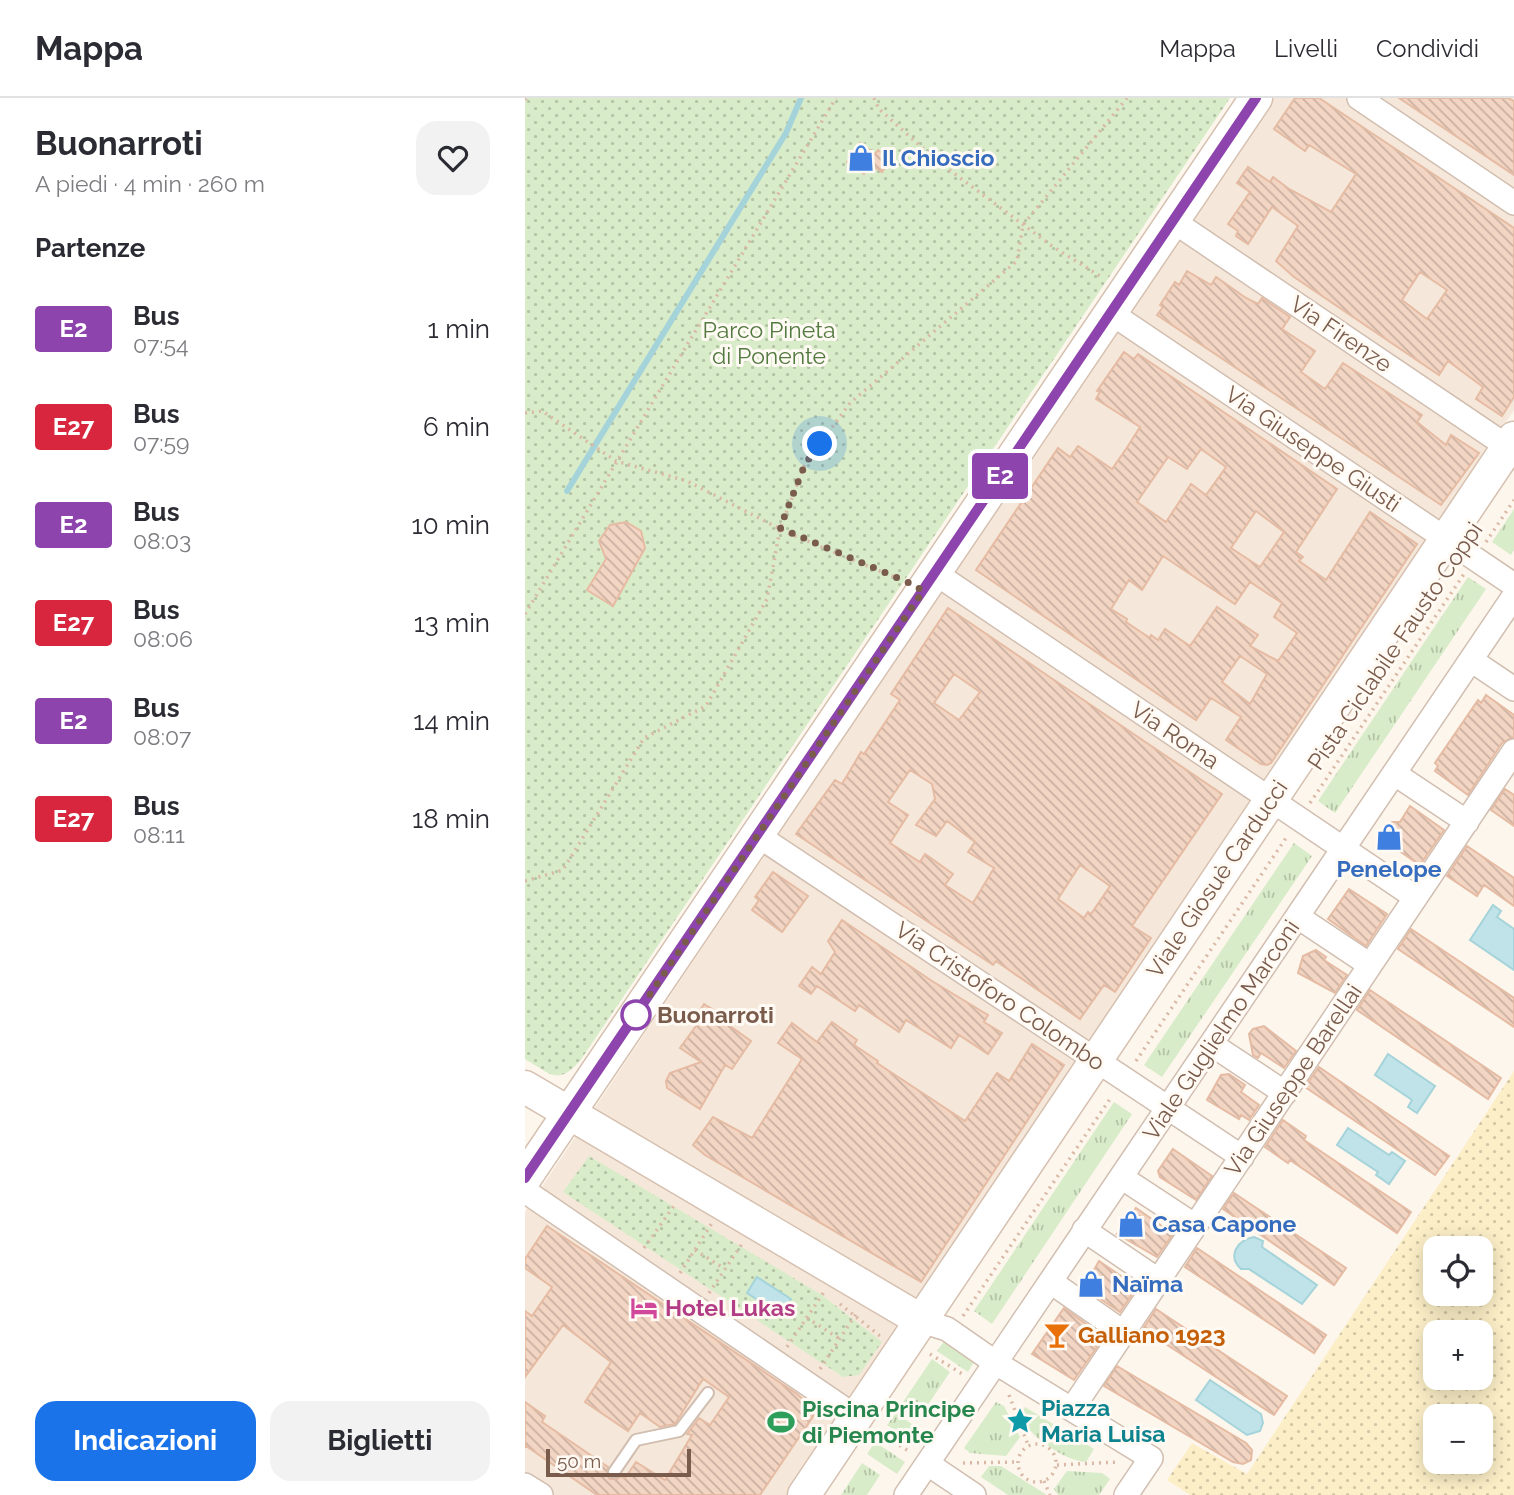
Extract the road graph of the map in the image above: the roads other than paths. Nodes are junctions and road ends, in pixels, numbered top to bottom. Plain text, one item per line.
1 (1256, 98) edge
2 (1359, 98) edge
3 (1514, 202) edge
4 (1173, 220) junction
5 (1119, 302) junction
6 (1511, 442) edge
7 (1446, 539) junction
8 (929, 582) junction
9 (1514, 584) edge
10 (1514, 596) edge
11 (1471, 660) junction
12 (1514, 689) edge
13 (1514, 751) edge
14 (1395, 774) junction
15 (1271, 800) junction
16 (1467, 822) junction
17 (757, 835) junction
18 (1344, 848) junction
19 (1415, 897) junction
20 (1298, 917) junction
21 (1370, 965) junction
22 (624, 1032) junction
23 (1211, 1044) junction
24 (1096, 1060) junction
25 (528, 1089) edge
26 (1285, 1093) junction
27 (1167, 1108) junction
28 (568, 1113) junction
29 (1242, 1157) junction
30 (1121, 1177) junction
31 (525, 1178) edge
32 (525, 1191) edge
33 (1194, 1225) junction
34 (1084, 1230) junction
35 (1158, 1280) junction
36 (1051, 1282) junction
37 (935, 1325) junction
38 (1124, 1333) junction
39 (996, 1363) junction
40 (708, 1393) dead end
41 (1072, 1409) junction
42 (856, 1417) junction
43 (928, 1464) junction
44 (614, 1472) dead end
45 (525, 1485) edge
46 (541, 1495) edge
47 (804, 1495) edge
48 (906, 1495) edge
49 (974, 1495) edge
50 (1126, 1495) edge

1 - 4 street
2 - 3 street
4 - 5 street
4 - 6 street, Via Firenze
5 - 7 street, Via Giuseppe Giusti
5 - 8 street
6 - 7 street, Viale Giosuè Carducci
7 - 9 street, Via Giuseppe Giusti
7 - 15 street, Viale Giosuè Carducci
8 - 15 street, Via Roma
8 - 17 street
10 - 11 street, Viale Guglielmo Marconi
11 - 12 street
11 - 14 street, Viale Guglielmo Marconi
13 - 16 street, Via Giuseppe Barellai
14 - 16 street
14 - 18 street, Viale Guglielmo Marconi
15 - 18 street, Via Roma
15 - 24 street, Viale Giosuè Carducci
16 - 19 street, Via Giuseppe Barellai
17 - 22 street
17 - 24 street, Via Cristoforo Colombo
18 - 19 street, Via Roma
18 - 20 street, Viale Guglielmo Marconi
19 - 21 street, Via Giuseppe Barellai
20 - 21 street
20 - 23 street, Viale Guglielmo Marconi
21 - 26 street, Via Giuseppe Barellai
22 - 25 street
22 - 28 street
23 - 26 street
23 - 27 street, Viale Guglielmo Marconi
24 - 27 street, Via Cristoforo Colombo
24 - 37 street, Viale Giosuè Carducci
25 - 28 street
26 - 29 street, Via Giuseppe Barellai
27 - 29 street, Via Cristoforo Colombo
27 - 30 street, Viale Guglielmo Marconi
28 - 31 street
28 - 37 street
29 - 33 street, Via Giuseppe Barellai
30 - 33 street
30 - 34 street, Viale Guglielmo Marconi
32 - 42 street
33 - 35 street, Via Giuseppe Barellai
34 - 35 street
34 - 36 street, Viale Guglielmo Marconi
35 - 38 street, Via Giuseppe Barellai
36 - 38 street
36 - 39 street, Viale Guglielmo Marconi
37 - 39 street
37 - 42 street, Viale Giosuè Carducci
38 - 41 street, Via Giuseppe Barellai
39 - 41 street
39 - 43 street, Viale Guglielmo Marconi
40 - 44 lane
41 - 50 street
42 - 47 street, Viale Giosuè Carducci
43 - 48 street, Viale Guglielmo Marconi
43 - 49 street
45 - 46 street

